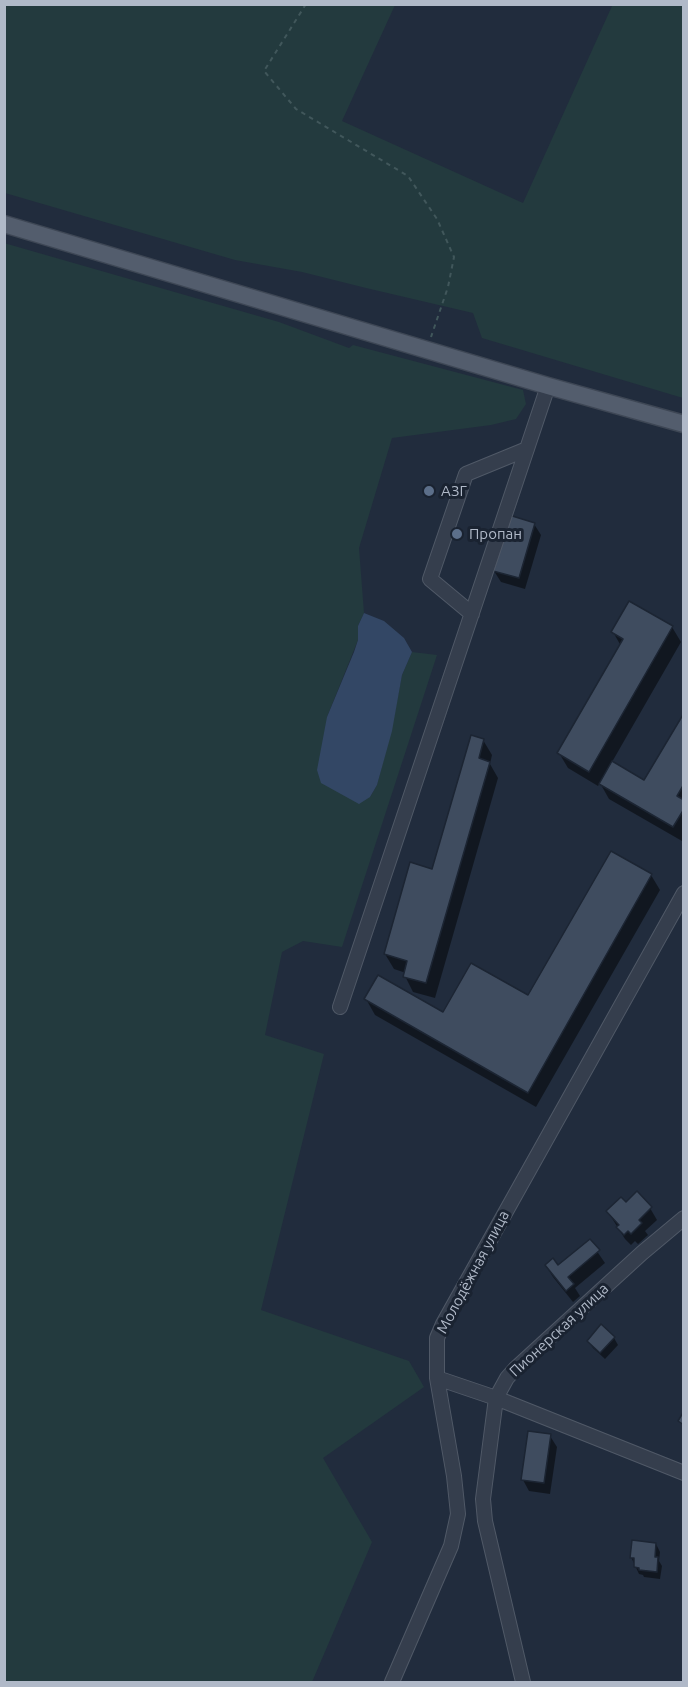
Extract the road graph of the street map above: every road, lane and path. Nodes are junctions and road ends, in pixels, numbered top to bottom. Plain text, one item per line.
1 (306, 4) edge
2 (4, 224) edge
3 (427, 350) junction
4 (548, 386) junction
5 (684, 424) edge
6 (527, 449) junction
7 (472, 614) junction
8 (684, 893) edge
9 (340, 1007) dead end
10 (684, 1218) edge
11 (437, 1377) junction
12 (496, 1398) junction
13 (684, 1473) edge
14 (393, 1683) edge
15 (523, 1683) edge

1 - 3 path
2 - 3 main road
3 - 4 main road
4 - 5 main road
4 - 6 street
6 - 7 street
6 - 7 street
7 - 9 street
8 - 11 street, Молодёжная улица
10 - 12 street, Пионерская улица
11 - 12 street
11 - 14 street, Молодёжная улица
12 - 13 street
12 - 15 street, Пионерская улица

